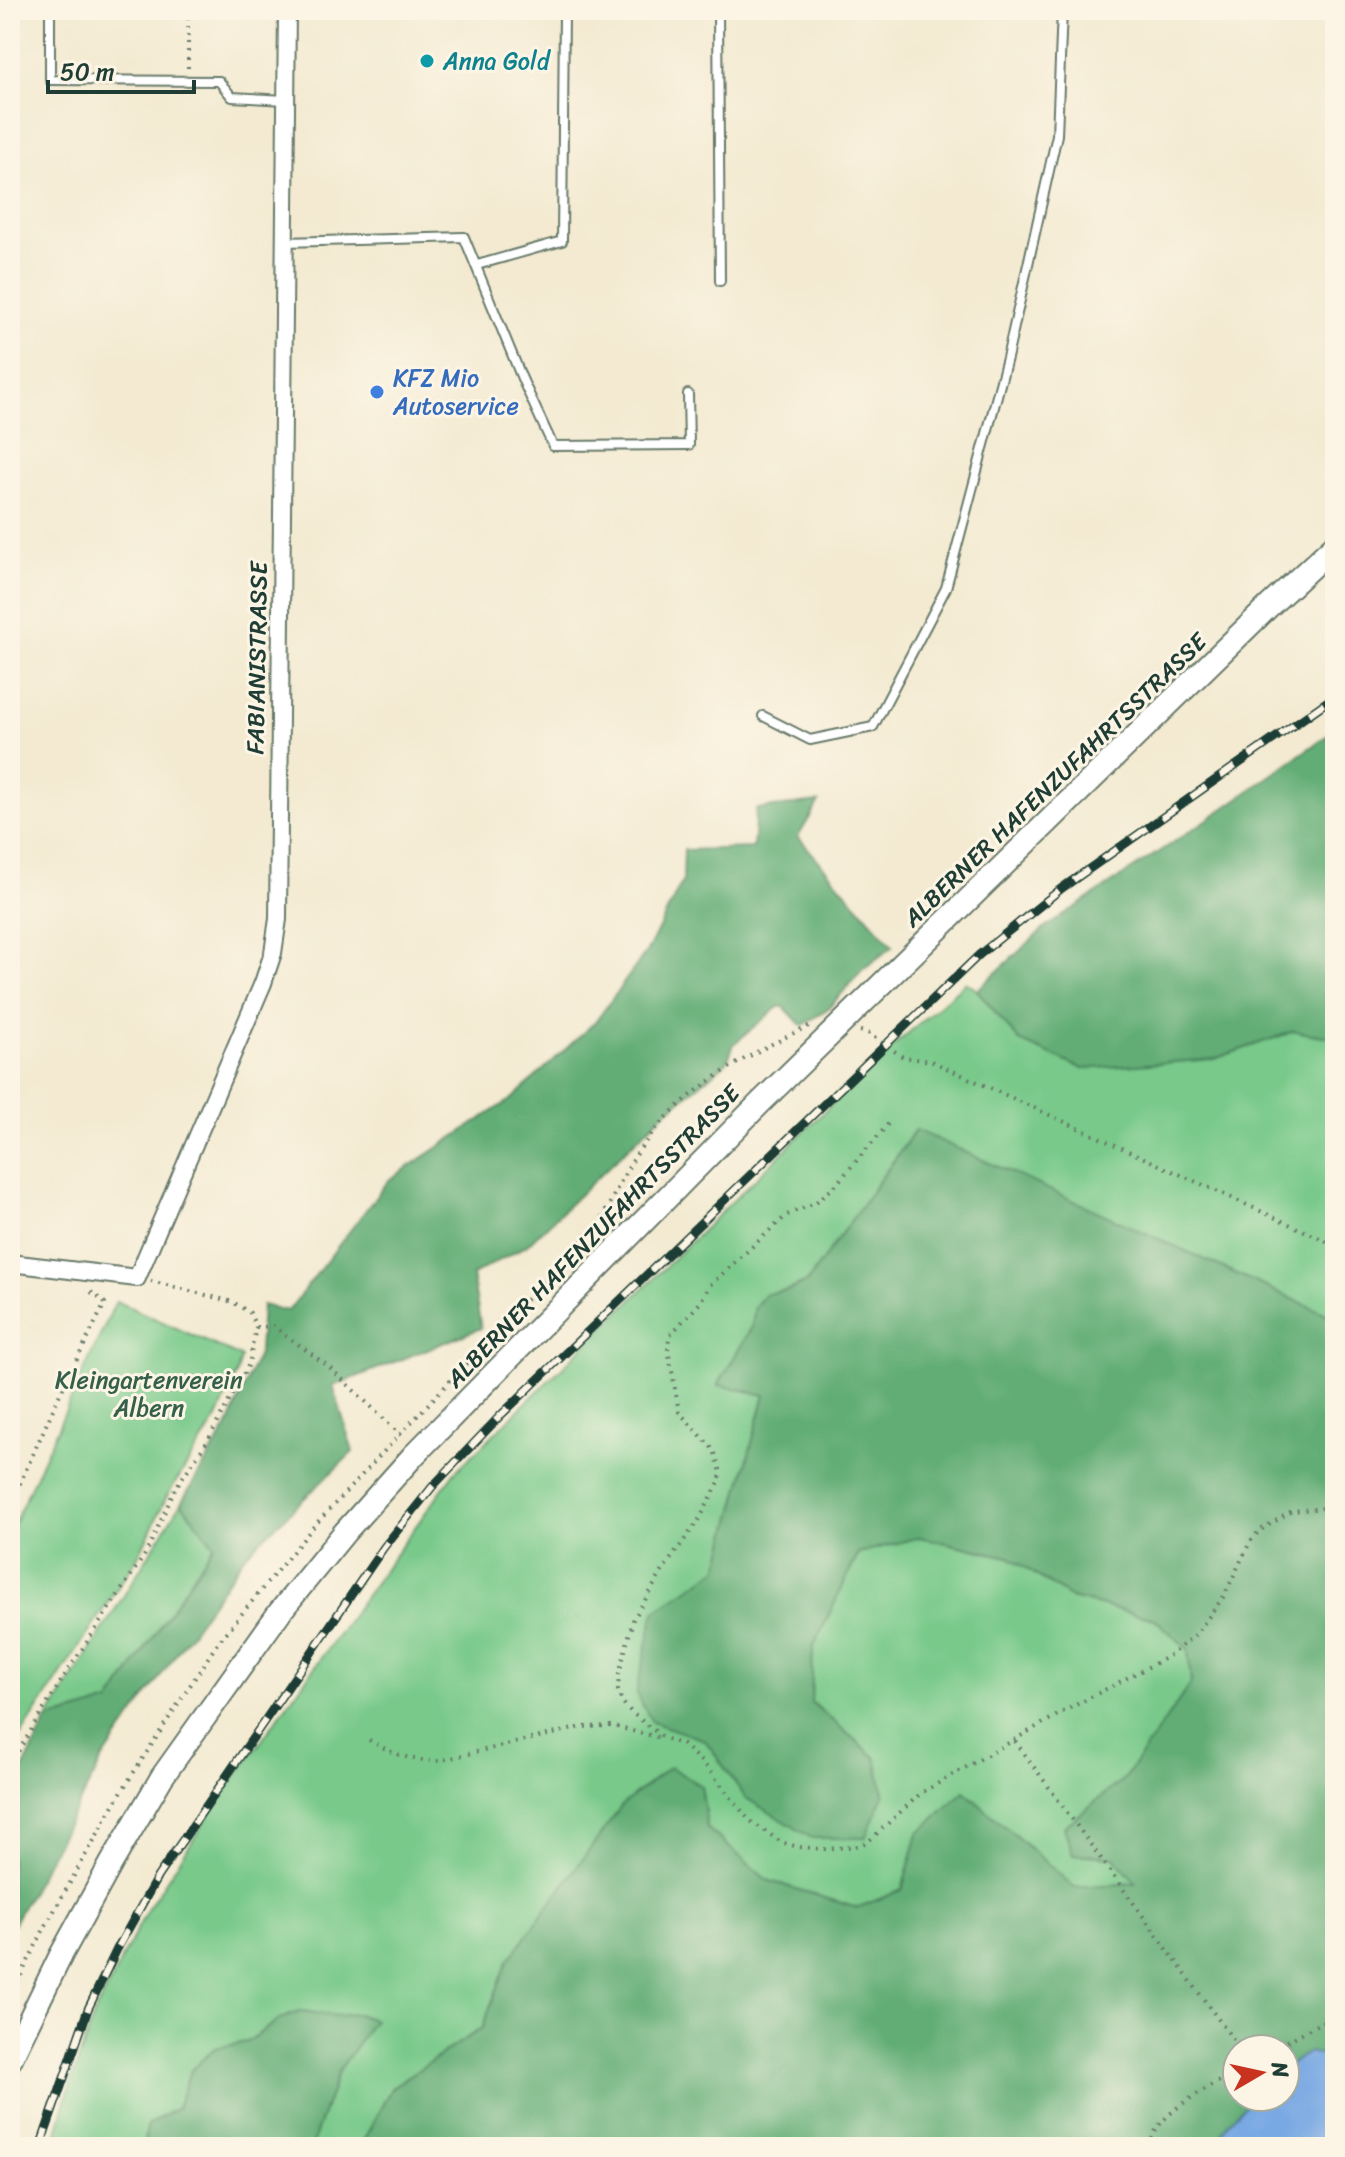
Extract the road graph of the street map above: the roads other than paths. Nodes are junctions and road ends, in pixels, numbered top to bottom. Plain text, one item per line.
1 (50, 10) edge
2 (287, 10) edge
3 (564, 10) edge
4 (718, 10) edge
5 (1062, 10) edge
6 (286, 100) junction
7 (285, 242) junction
8 (477, 265) junction
9 (720, 281) dead end
10 (688, 394) dead end
11 (1335, 545) edge
12 (763, 716) dead end
13 (10, 1263) edge
14 (10, 2060) edge

1 - 6 lane
2 - 6 street, FABIANISTRASSE
3 - 8 lane
4 - 9 lane
5 - 12 lane
6 - 7 street, FABIANISTRASSE
7 - 8 lane
7 - 13 street, FABIANISTRASSE
8 - 10 lane
11 - 14 main road, ALBERNER HAFENZUFAHRTSSTRASSE

